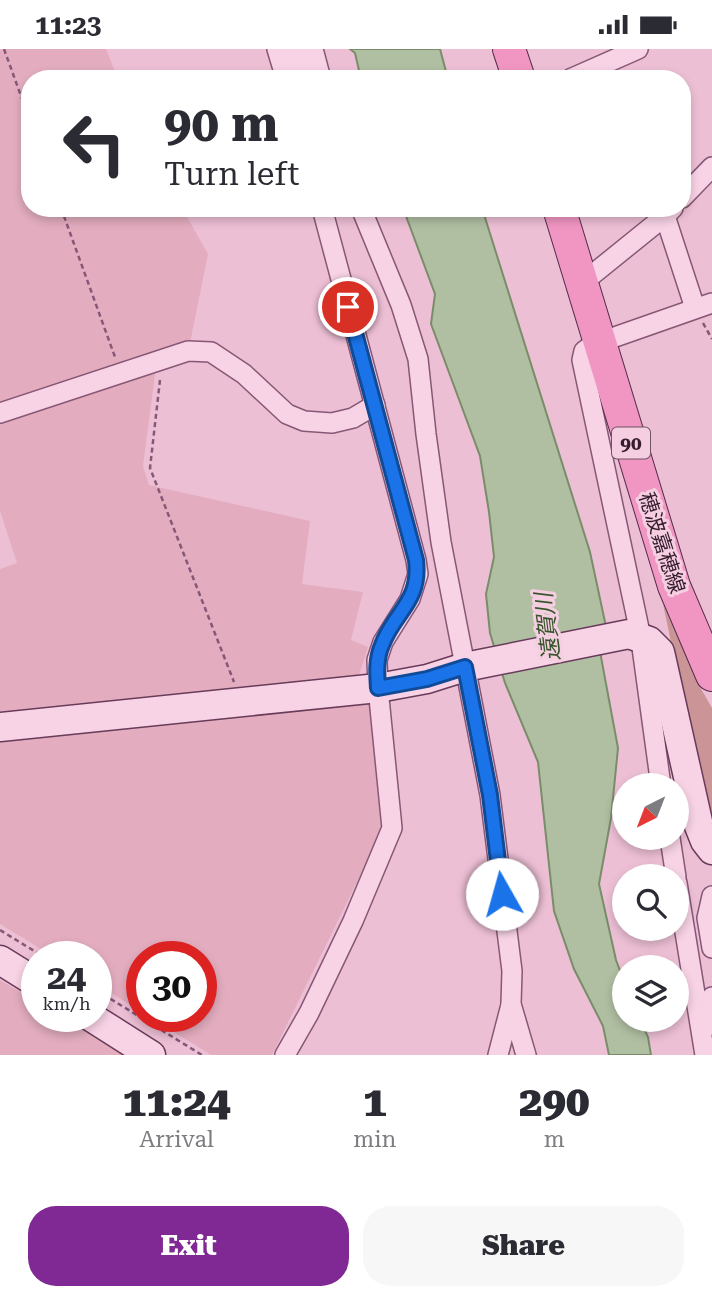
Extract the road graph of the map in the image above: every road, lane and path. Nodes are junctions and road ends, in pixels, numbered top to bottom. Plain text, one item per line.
1 (4, 49) edge
2 (277, 49) edge
3 (295, 49) edge
4 (313, 49) edge
5 (509, 49) edge
6 (638, 49) edge
7 (283, 70) edge
8 (301, 70) edge
9 (319, 70) edge
10 (516, 70) edge
11 (590, 70) edge
12 (21, 96) edge
13 (712, 167) edge
14 (691, 189) edge
15 (64, 217) edge
16 (324, 217) edge
17 (365, 217) edge
18 (562, 217) edge
19 (663, 217) edge
20 (671, 217) edge
21 (582, 283) junction
22 (704, 306) edge
23 (600, 341) junction
24 (162, 359) junction
25 (121, 373) junction
26 (375, 405) junction
27 (0, 413) edge
28 (704, 633) edge
29 (632, 636) junction
30 (471, 666) junction
31 (712, 675) edge
32 (378, 688) junction
33 (242, 702) junction
34 (0, 727) edge
35 (659, 773) edge
36 (712, 850) edge
37 (712, 896) edge
38 (0, 930) edge
39 (686, 941) edge
40 (21, 943) edge
41 (712, 949) edge
42 (0, 960) edge
43 (21, 973) edge
44 (712, 997) edge
45 (112, 1000) edge
46 (512, 1004) junction
47 (112, 1030) edge
48 (704, 1048) edge
49 (151, 1055) edge
50 (202, 1055) edge
51 (285, 1055) edge
52 (498, 1055) edge
53 (526, 1055) edge

1 - 12 path
2 - 7 street
3 - 8 street
4 - 9 street
5 - 10 main road
6 - 11 street
13 - 14 street
15 - 25 path
16 - 26 street
17 - 30 street
18 - 21 main road, 穂波嘉穂線 / 90
19 - 21 street
20 - 22 street
21 - 23 main road, 穂波嘉穂線 / 90
22 - 23 street
23 - 28 main road, 穂波嘉穂線 / 90
23 - 29 street
24 - 25 street
24 - 26 street
24 - 33 path
25 - 27 street
26 - 32 street
28 - 31 main road, 穂波嘉穂線 / 90
29 - 30 street
29 - 35 street
29 - 36 street
30 - 32 street
30 - 46 street
32 - 33 street
32 - 51 street
33 - 34 street
37 - 41 street
38 - 40 path
39 - 48 street
42 - 43 street
44 - 48 street
45 - 50 path
46 - 52 street
46 - 53 street
47 - 49 street

